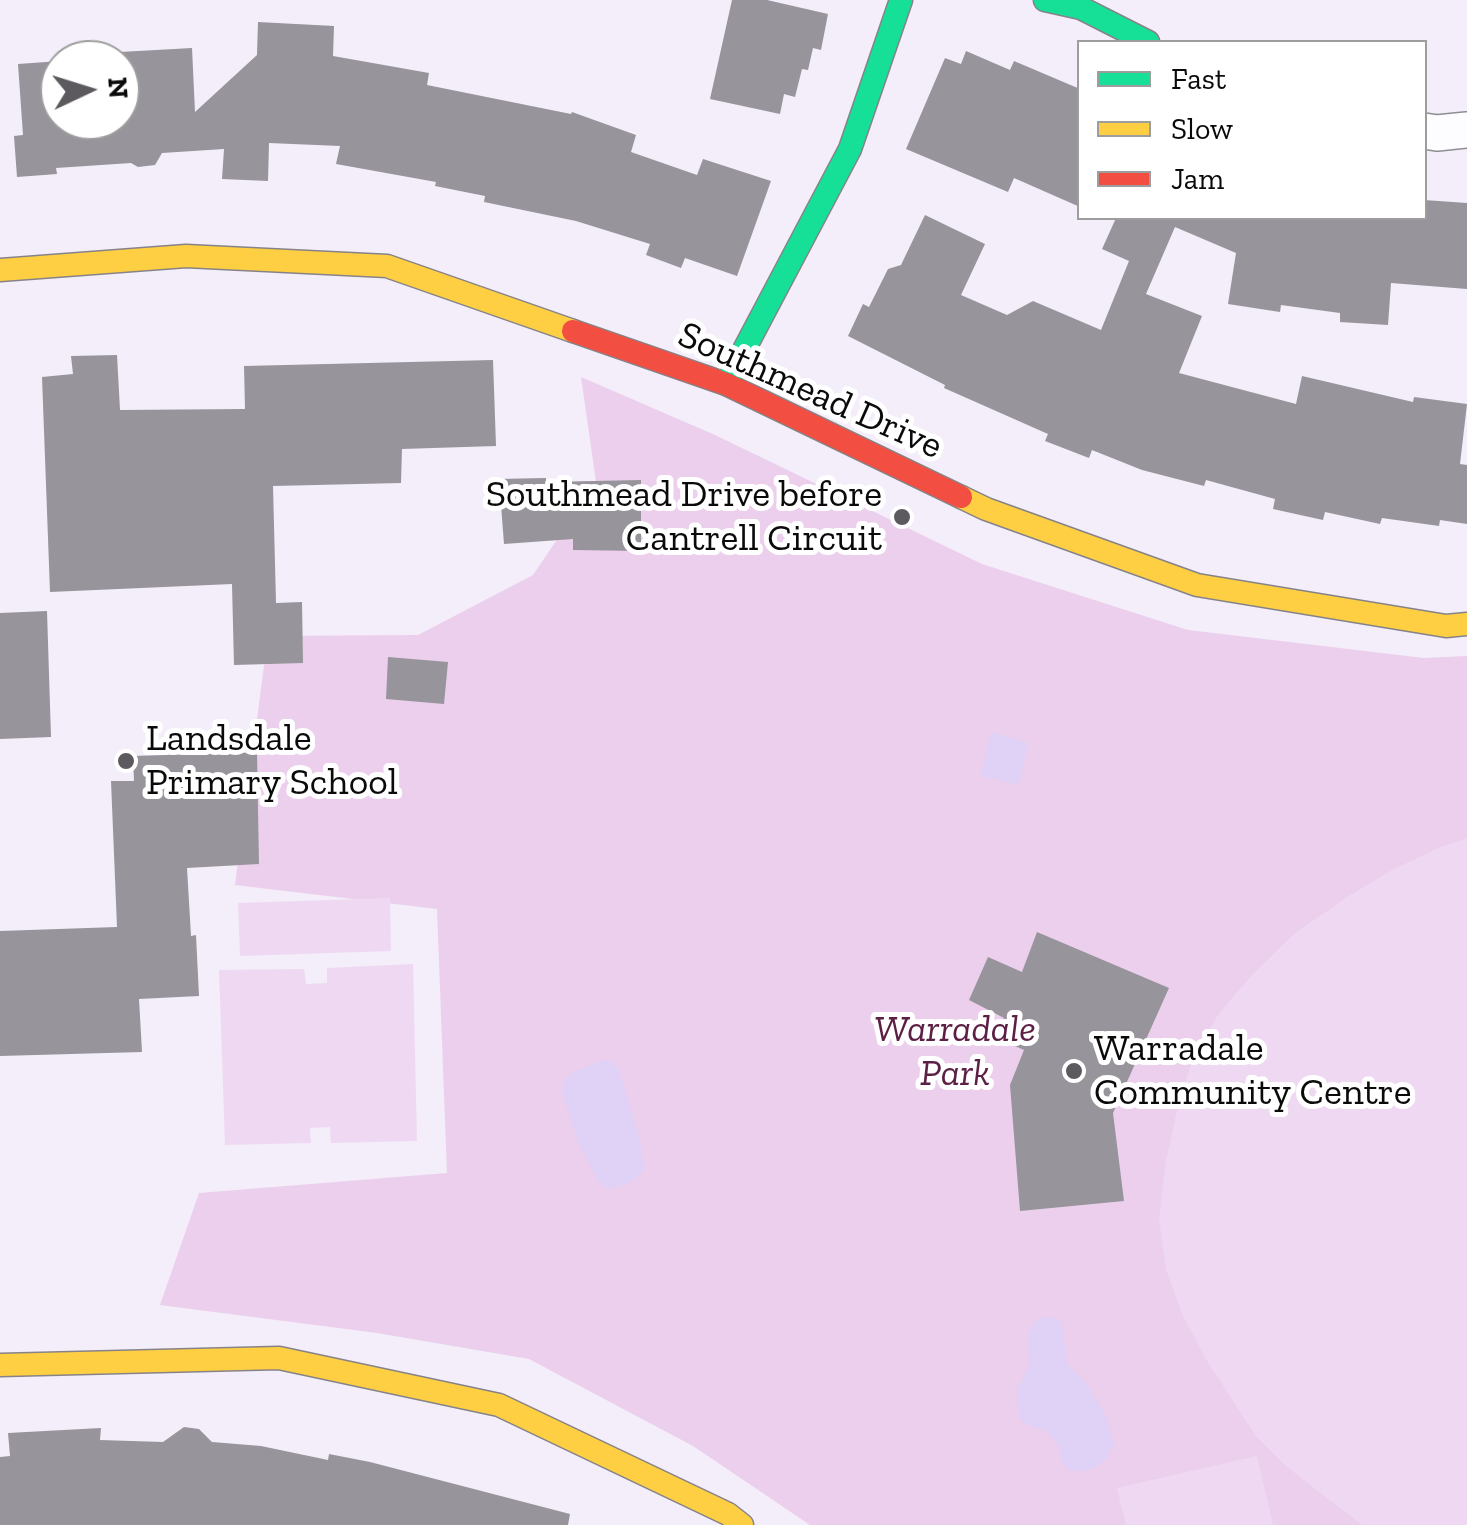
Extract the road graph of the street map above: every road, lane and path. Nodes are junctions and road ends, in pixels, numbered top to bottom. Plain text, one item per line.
1 (901, 0) edge
2 (1045, 0) edge
3 (1144, 40) edge
4 (1467, 130) edge
5 (1427, 132) edge
6 (0, 270) edge
7 (726, 384) junction
8 (1467, 624) edge
9 (0, 1365) edge
10 (742, 1525) edge

1 - 7 street
2 - 3 street
4 - 5 street
6 - 7 street, Southmead Drive
7 - 8 street, Southmead Drive
9 - 10 street

